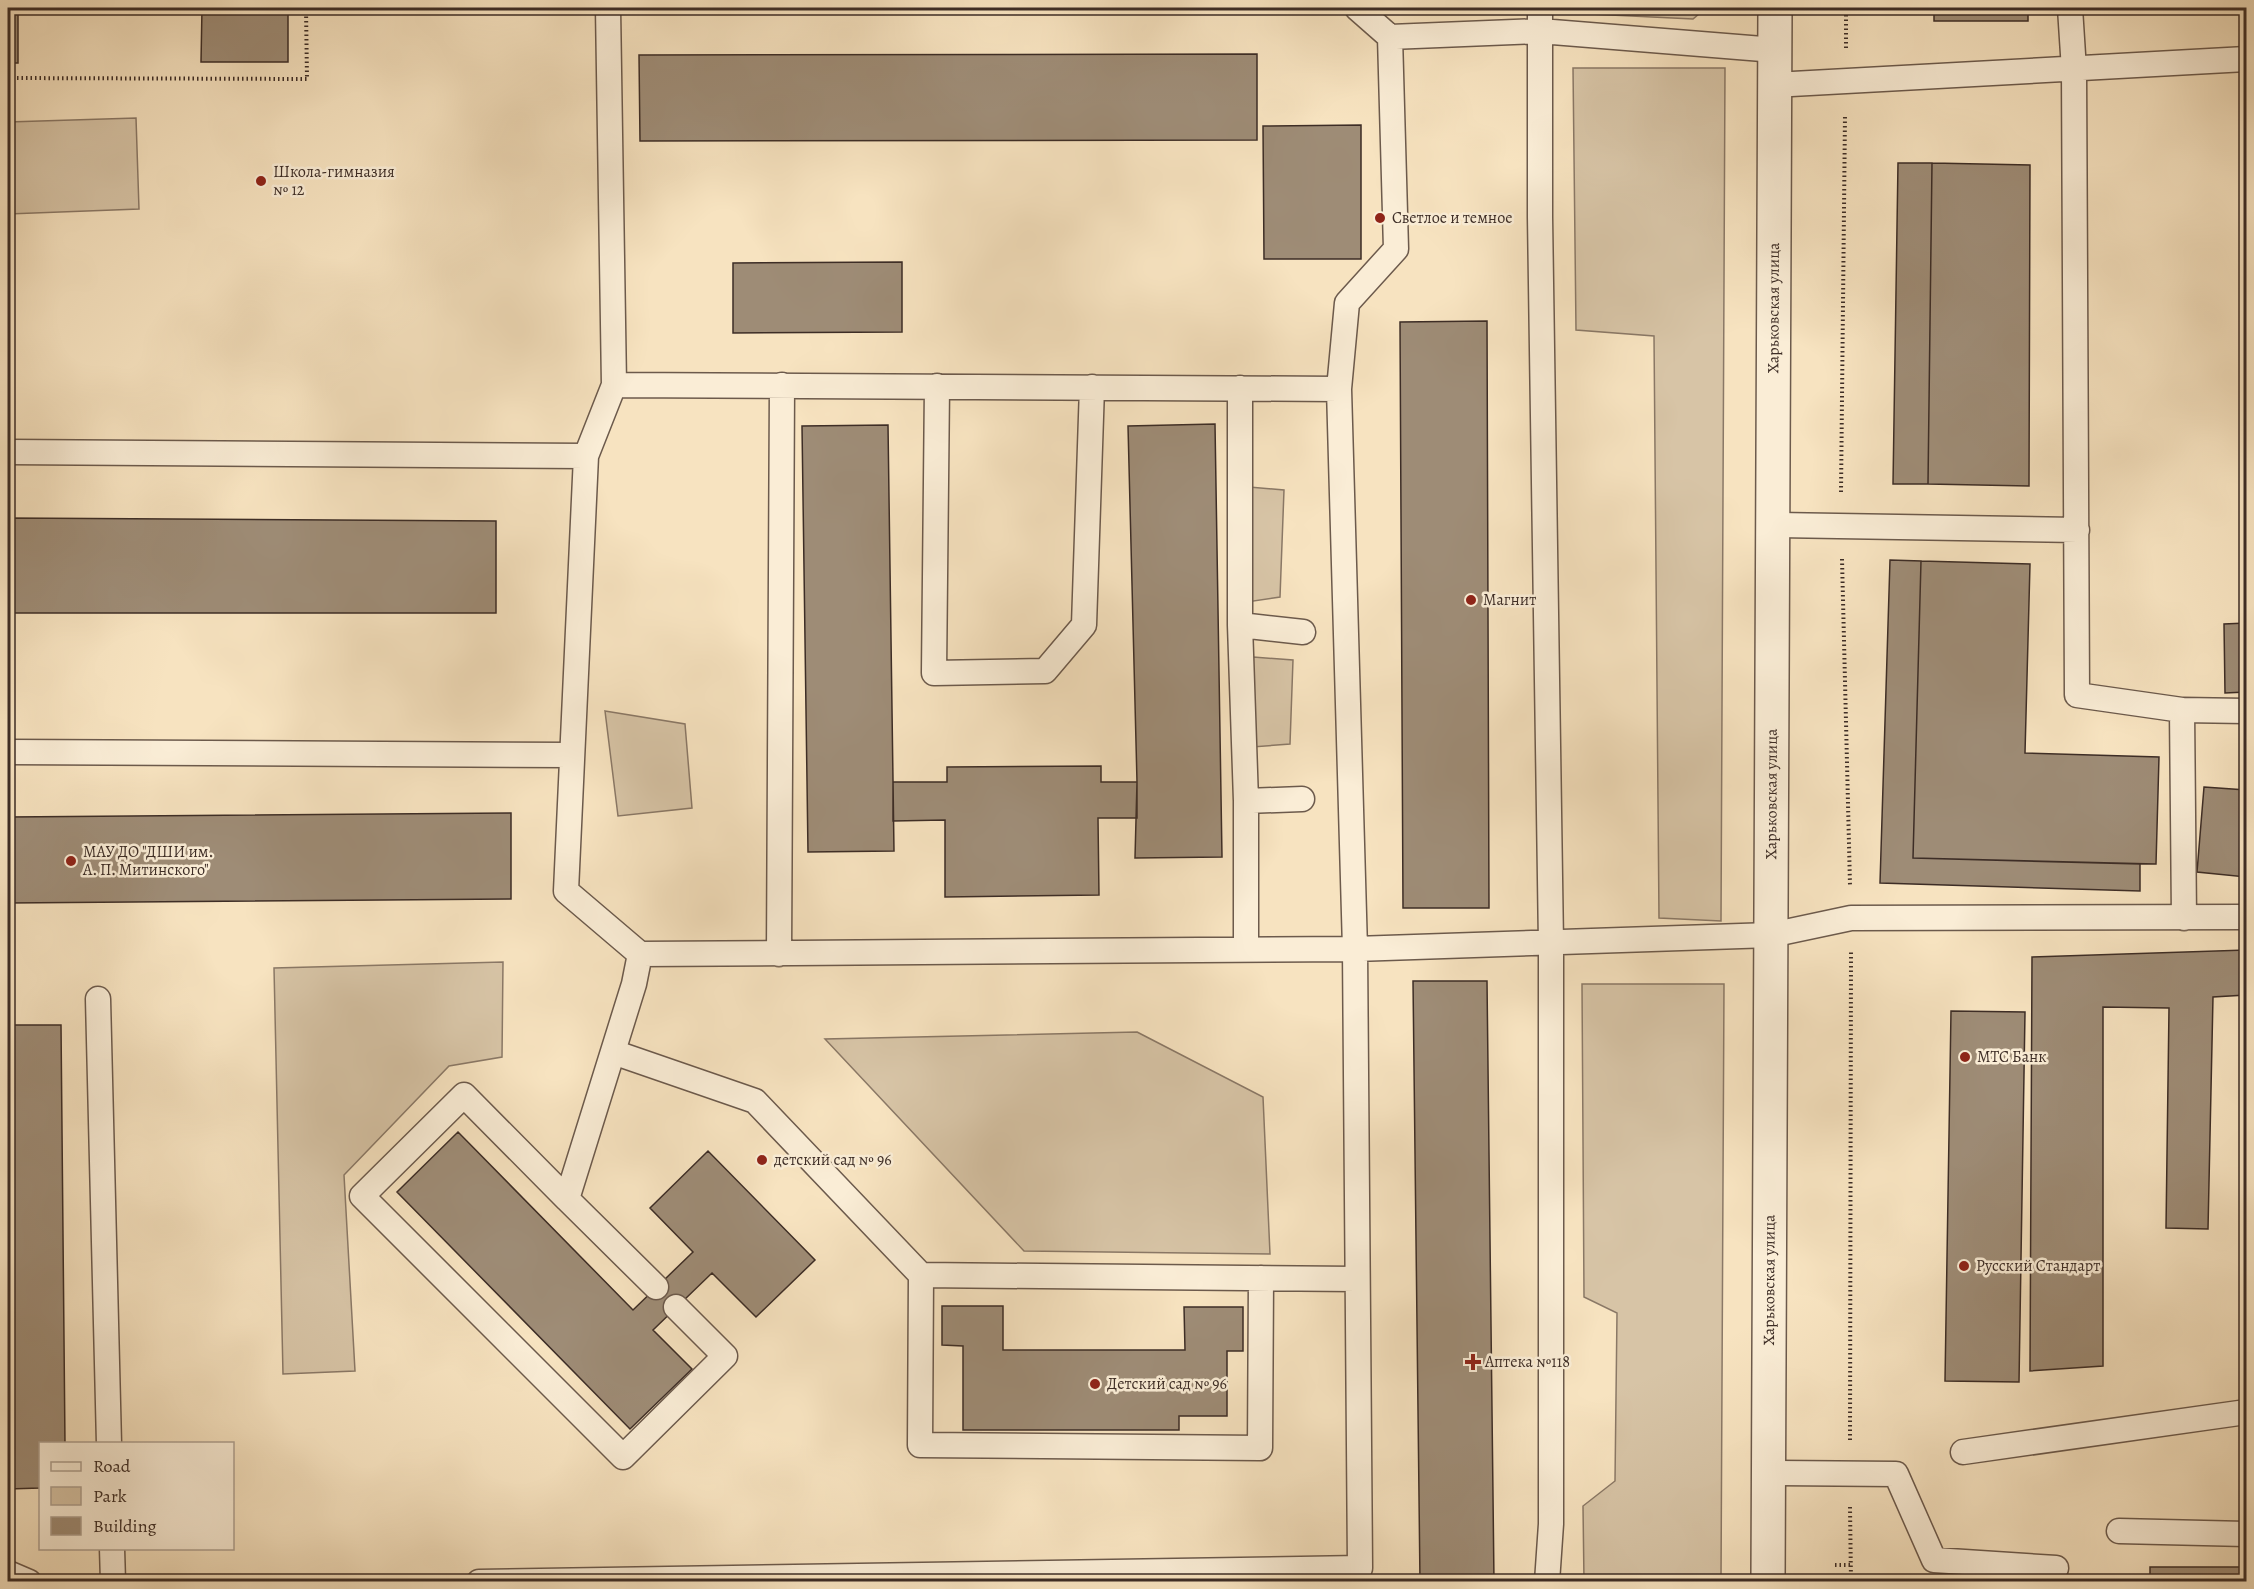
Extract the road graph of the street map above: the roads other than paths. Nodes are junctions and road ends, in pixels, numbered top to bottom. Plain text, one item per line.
1 (608, 8) edge
2 (1357, 8) edge
3 (1540, 8) edge
4 (1775, 8) edge
5 (2070, 8) edge
6 (1540, 31) junction
7 (1390, 37) junction
8 (1774, 50) junction
9 (2247, 59) edge
10 (2074, 70) junction
11 (1775, 85) junction
12 (614, 385) junction
13 (782, 385) junction
14 (937, 386) junction
15 (1092, 387) junction
16 (1240, 388) junction
17 (1339, 390) junction
18 (8, 452) edge
19 (586, 456) junction
20 (1773, 525) junction
21 (2077, 530) junction
22 (1240, 625) junction
23 (1302, 632) dead end
24 (2182, 710) junction
25 (2247, 711) edge
26 (8, 752) edge
27 (572, 755) junction
28 (1302, 799) dead end
29 (1246, 801) junction
30 (2247, 917) edge
31 (2184, 918) junction
32 (1771, 935) junction
33 (1551, 944) junction
34 (1246, 948) junction
35 (1355, 949) junction
36 (640, 954) junction
37 (779, 954) junction
38 (98, 999) dead end
39 (613, 1052) junction
40 (567, 1199) junction
41 (921, 1275) junction
42 (1261, 1278) junction
43 (1356, 1279) junction
44 (656, 1287) dead end
45 (676, 1307) dead end
46 (2247, 1412) edge
47 (109, 1442) edge
48 (1964, 1452) dead end
49 (1769, 1473) junction
50 (2119, 1531) dead end
51 (2247, 1534) edge
52 (112, 1550) edge
53 (2056, 1568) dead end
54 (8, 1573) edge
55 (692, 1580) edge
56 (29, 1581) edge
57 (113, 1581) edge
58 (479, 1581) edge
59 (1547, 1581) edge
60 (1768, 1581) edge

1 - 12 lane
2 - 7 lane
3 - 6 lane
4 - 8 street, Харьковская улица
5 - 10 lane
6 - 7 lane
6 - 8 lane
6 - 33 lane
7 - 17 lane
8 - 11 street, Харьковская улица
9 - 10 lane
10 - 11 lane
10 - 21 lane
11 - 20 street, Харьковская улица
12 - 13 lane
12 - 19 lane
13 - 14 lane
13 - 37 lane
14 - 15 lane
14 - 15 lane
15 - 16 lane
16 - 17 lane
16 - 22 lane
17 - 35 lane
18 - 19 lane
19 - 27 lane
20 - 21 lane
20 - 32 street, Харьковская улица
21 - 24 lane
22 - 23 lane
22 - 29 lane
24 - 25 lane
24 - 31 lane
26 - 27 lane
27 - 36 lane
28 - 29 lane
29 - 34 lane
30 - 31 lane
31 - 32 lane
32 - 33 lane
32 - 49 street, Харьковская улица
33 - 35 lane
33 - 59 lane
34 - 35 lane
34 - 37 lane
35 - 43 lane
36 - 37 lane
36 - 39 lane
38 - 47 lane
39 - 40 lane
39 - 41 lane
40 - 44 lane
40 - 45 lane
41 - 42 lane
41 - 42 lane
42 - 43 lane
43 - 55 lane
46 - 48 lane
49 - 53 lane
49 - 60 street, Харьковская улица
50 - 51 lane
52 - 57 lane
54 - 56 lane
55 - 58 lane

